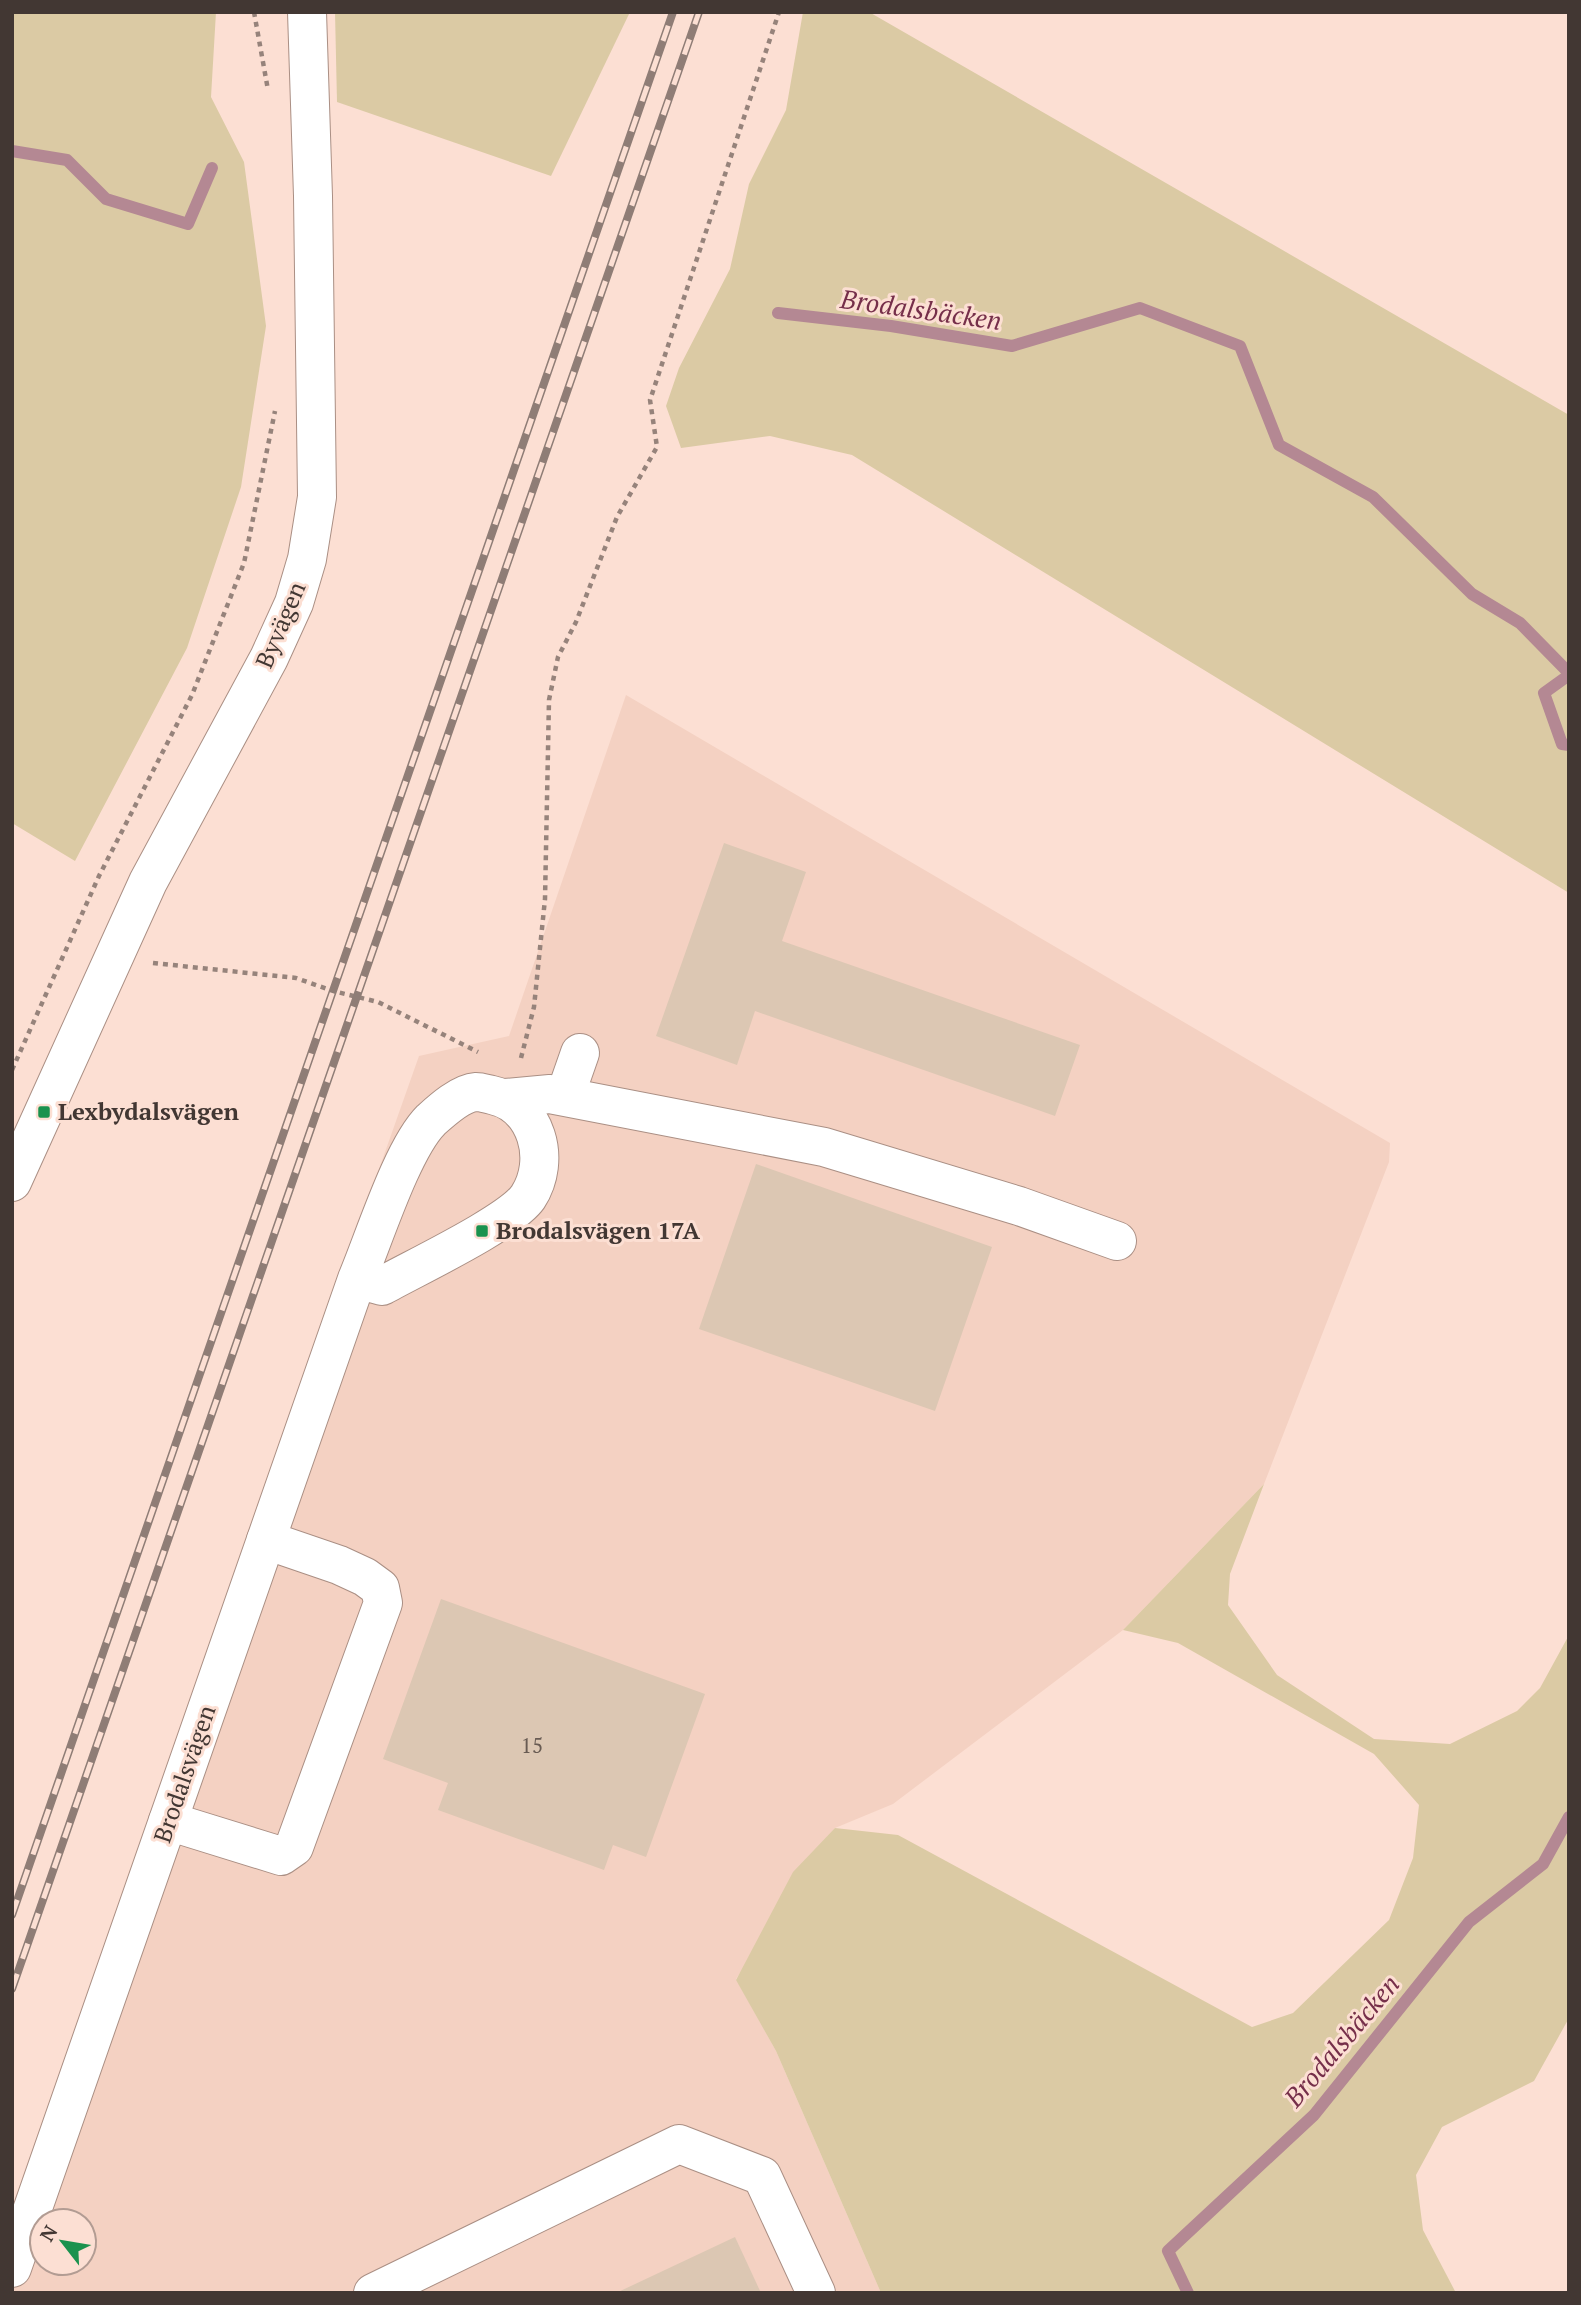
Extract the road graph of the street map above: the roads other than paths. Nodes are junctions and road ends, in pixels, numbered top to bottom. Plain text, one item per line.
1 (307, 12) edge
2 (580, 1053) dead end
3 (565, 1096) junction
4 (505, 1098) junction
5 (12, 1182) edge
6 (1117, 1241) dead end
7 (357, 1279) junction
8 (266, 1540) junction
9 (168, 1821) junction
10 (12, 2268) edge
11 (373, 2293) edge
12 (816, 2293) edge

1 - 5 street, Byvägen
2 - 3 street
3 - 4 street, Brodalsvägen
3 - 6 street, Brodalsvägen
4 - 7 street, Brodalsvägen
4 - 7 street
7 - 8 street, Brodalsvägen
8 - 9 street, Brodalsvägen
8 - 9 street
9 - 10 street, Brodalsvägen
11 - 12 street

